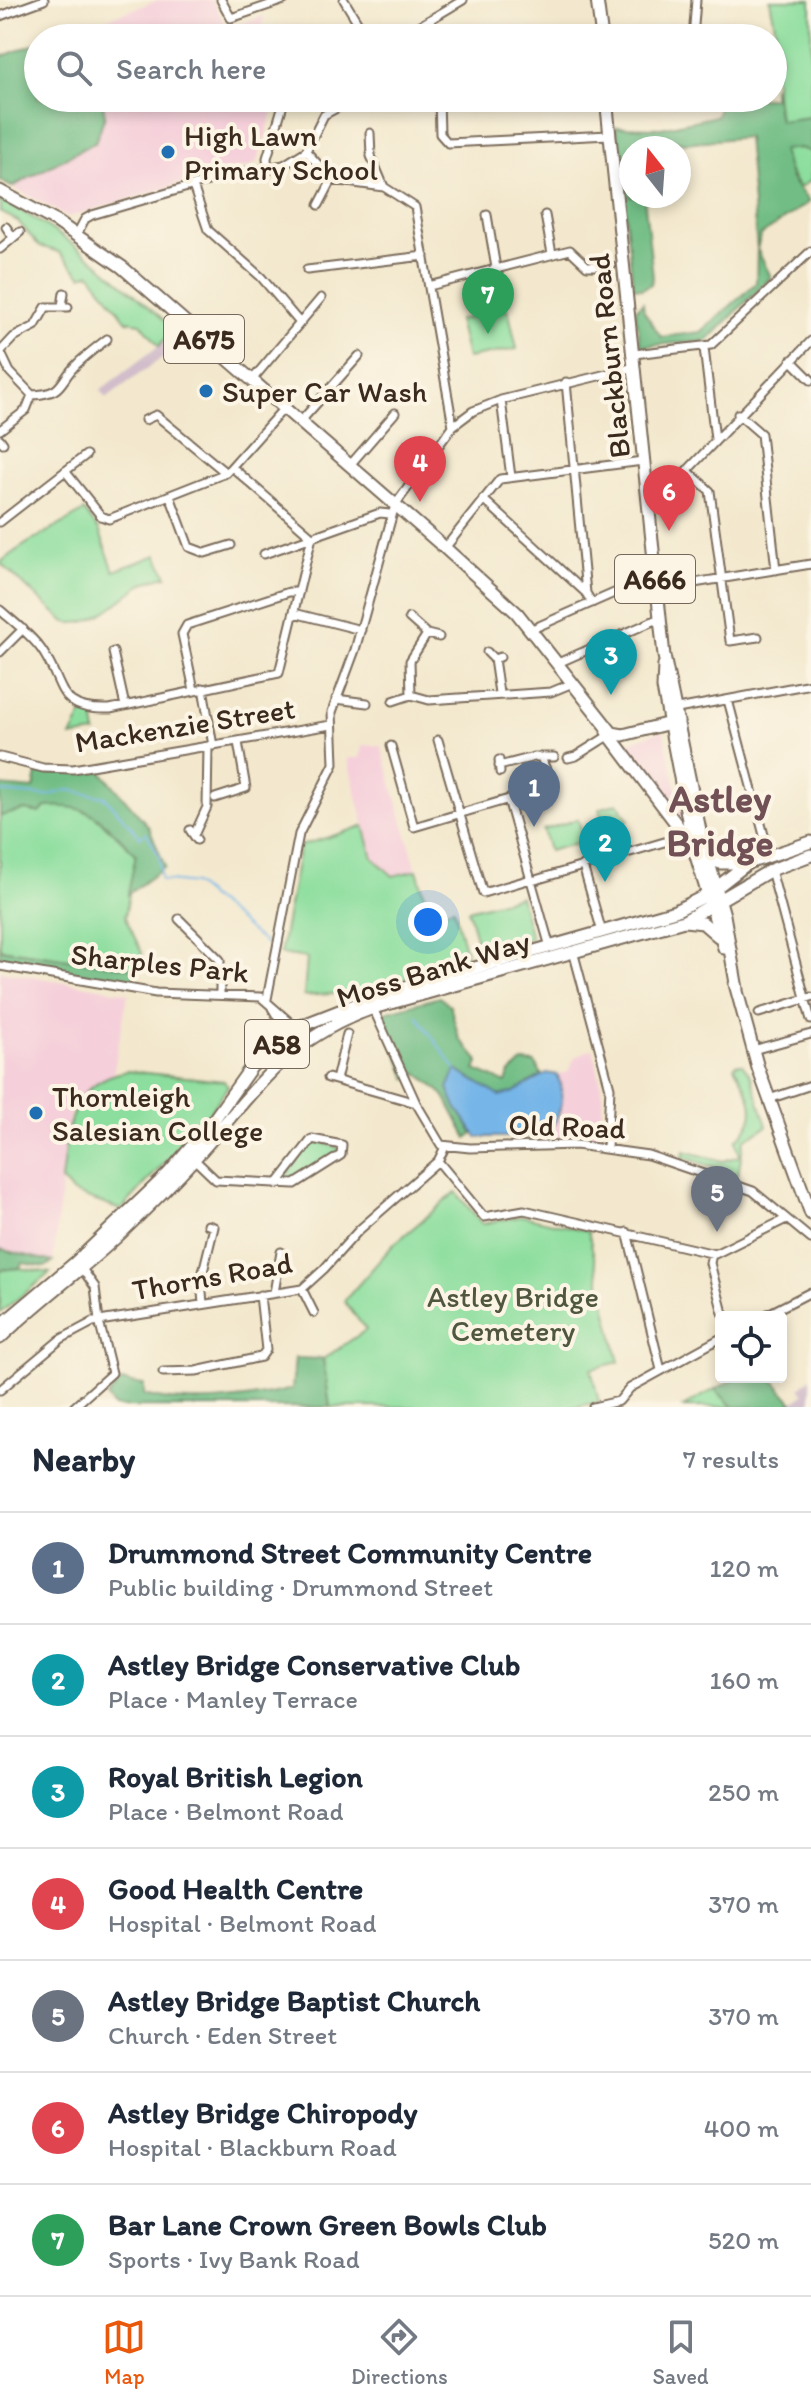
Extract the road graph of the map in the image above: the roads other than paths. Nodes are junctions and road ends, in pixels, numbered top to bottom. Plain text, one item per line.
1 (44, 0) edge
2 (221, 0) edge
3 (284, 0) edge
4 (344, 0) edge
5 (463, 0) edge
6 (597, 0) edge
7 (696, 0) edge
8 (0, 16) edge
9 (359, 24) edge
10 (423, 24) edge
11 (600, 24) edge
12 (694, 24) edge
13 (281, 112) edge
14 (329, 112) edge
15 (439, 112) edge
16 (607, 112) edge
17 (370, 133) dead end
18 (609, 135) junction
19 (306, 151) junction
20 (268, 171) junction
21 (332, 180) junction
22 (193, 186) junction
23 (384, 187) junction
24 (0, 191) edge
25 (319, 205) dead end
26 (487, 215) dead end
27 (545, 215) dead end
28 (6, 227) dead end
29 (77, 234) junction
30 (0, 249) edge
31 (811, 251) edge
32 (552, 254) junction
33 (424, 256) junction
34 (611, 266) dead end
35 (496, 268) junction
36 (307, 270) dead end
37 (429, 286) junction
38 (64, 293) dead end
39 (321, 298) dead end
40 (300, 323) junction
41 (94, 334) dead end
42 (811, 341) edge
43 (704, 348) junction
44 (1, 351) edge
45 (359, 356) dead end
46 (634, 360) junction
47 (791, 360) junction
48 (252, 380) junction
49 (811, 380) edge
50 (566, 382) junction
51 (32, 395) junction
52 (501, 400) junction
53 (284, 408) junction
54 (395, 413) dead end
55 (738, 414) junction
56 (145, 420) dead end
57 (300, 422) junction
58 (453, 426) junction
59 (0, 430) edge
60 (715, 439) junction
61 (86, 455) dead end
62 (643, 461) junction
63 (350, 465) junction
64 (574, 469) junction
65 (687, 470) junction
66 (65, 471) junction
67 (230, 471) junction
68 (511, 477) junction
69 (170, 496) junction
70 (483, 499) junction
71 (648, 501) junction
72 (393, 510) junction
73 (0, 522) edge
74 (312, 537) junction
75 (231, 545) dead end
76 (445, 548) junction
77 (264, 554) dead end
78 (811, 564) edge
79 (776, 570) junction
80 (655, 575) junction
81 (721, 579) junction
82 (657, 589) junction
83 (299, 592) junction
84 (586, 593) junction
85 (592, 603) junction
86 (0, 610) edge
87 (294, 613) junction
88 (409, 618) dead end
89 (660, 618) junction
90 (23, 629) junction
91 (361, 630) junction
92 (530, 630) junction
93 (427, 634) junction
94 (439, 637) dead end
95 (758, 637) dead end
96 (0, 652) edge
97 (113, 652) dead end
98 (487, 652) dead end
99 (558, 663) junction
100 (805, 672) dead end
101 (573, 683) junction
102 (809, 685) edge
103 (203, 688) junction
104 (194, 690) junction
105 (499, 693) junction
106 (411, 695) junction
107 (336, 699) junction
108 (728, 700) junction
109 (393, 701) dead end
110 (367, 703) dead end
111 (125, 706) junction
112 (672, 716) junction
113 (331, 725) junction
114 (612, 732) junction
115 (438, 740) dead end
116 (238, 742) junction
117 (211, 746) junction
118 (391, 746) dead end
119 (0, 757) edge
120 (554, 757) dead end
121 (568, 758) dead end
122 (542, 760) junction
123 (499, 766) dead end
124 (215, 798) dead end
125 (508, 799) junction
126 (460, 813) junction
127 (194, 834) dead end
128 (701, 835) junction
129 (671, 840) dead end
130 (811, 842) edge
131 (693, 846) junction
132 (769, 854) junction
133 (811, 855) edge
134 (710, 857) junction
135 (748, 863) junction
136 (583, 866) junction
137 (771, 870) junction
138 (531, 880) junction
139 (712, 890) junction
140 (716, 905) junction
141 (179, 919) dead end
142 (684, 921) junction
143 (602, 932) junction
144 (721, 940) junction
145 (572, 946) junction
146 (550, 947) junction
147 (0, 966) edge
148 (737, 989) junction
149 (220, 993) junction
150 (808, 998) edge
151 (267, 999) junction
152 (373, 1008) junction
153 (759, 1013) dead end
154 (811, 1020) edge
155 (293, 1030) junction
156 (347, 1034) dead end
157 (811, 1034) edge
158 (308, 1038) junction
159 (296, 1047) junction
160 (753, 1050) junction
161 (811, 1085) edge
162 (769, 1099) junction
163 (416, 1103) junction
164 (443, 1146) junction
165 (607, 1148) junction
166 (194, 1159) junction
167 (438, 1161) junction
168 (277, 1184) junction
169 (810, 1209) edge
170 (786, 1219) junction
171 (208, 1225) dead end
172 (627, 1232) junction
173 (811, 1239) edge
174 (281, 1252) dead end
175 (712, 1254) junction
176 (79, 1265) junction
177 (302, 1289) junction
178 (811, 1292) edge
179 (274, 1293) junction
180 (260, 1295) junction
181 (203, 1304) junction
182 (722, 1311) edge
183 (774, 1311) edge
184 (314, 1313) dead end
185 (99, 1321) junction
186 (0, 1326) edge
187 (0, 1338) edge
188 (715, 1341) edge
189 (661, 1370) junction
190 (163, 1372) dead end
191 (0, 1390) edge
192 (74, 1407) edge
193 (593, 1407) edge

1 - 8 street
2 - 3 street
4 - 9 street
5 - 10 street
6 - 11 main road
7 - 12 street
13 - 20 street
14 - 19 street
15 - 18 street
16 - 18 main road, Blackburn Road / A666
17 - 23 street
18 - 46 main road, Blackburn Road / A666
19 - 20 street
19 - 21 street
20 - 22 street
21 - 23 street
21 - 25 street
22 - 29 street
22 - 40 street
23 - 33 street
24 - 29 main road, A675
26 - 35 street
27 - 32 street
28 - 30 street
29 - 48 main road, A675
31 - 43 street
32 - 34 street
32 - 35 street
33 - 36 street
33 - 37 street
35 - 37 street
37 - 58 street
38 - 44 street
39 - 40 street
40 - 48 street
41 - 51 street
42 - 47 street
43 - 46 street
43 - 60 street
44 - 51 street
45 - 57 street
46 - 50 street
46 - 62 main road, Blackburn Road / A666
47 - 49 street
47 - 55 street
48 - 53 main road, A675
50 - 52 street
50 - 64 street
51 - 59 street
52 - 58 street
52 - 68 street
53 - 57 main road, A675
53 - 67 street
54 - 63 street
55 - 60 street
55 - 79 street
56 - 67 street
57 - 63 main road, A675
58 - 72 street
60 - 65 street
61 - 66 street
62 - 64 street
62 - 71 main road, Blackburn Road / A666
63 - 72 main road, A675
64 - 68 street
64 - 84 street
65 - 71 street
65 - 81 street
66 - 69 street
66 - 73 street
67 - 69 street
67 - 74 street
68 - 70 street
69 - 75 street
70 - 76 street
70 - 84 street
71 - 80 main road, Blackburn Road / A666
72 - 74 street
72 - 76 main road, A675
72 - 91 street
74 - 77 street
74 - 83 street
76 - 92 main road, A675
78 - 79 street
79 - 81 street
80 - 82 main road, Blackburn Road / A666
80 - 85 street
81 - 82 street
81 - 95 street
82 - 89 main road, Blackburn Road / A666
83 - 87 street
83 - 104 street
84 - 85 street
85 - 92 street
86 - 90 street
87 - 91 street
87 - 103 street
88 - 93 street
89 - 99 street
89 - 112 main road, Blackburn Road / A666
90 - 96 street
90 - 111 street
91 - 107 street
92 - 99 main road, A675
93 - 94 street
93 - 106 street
97 - 111 street
98 - 105 street
99 - 101 main road, A675
100 - 102 street
101 - 105 street
101 - 114 main road, A675
102 - 108 street
103 - 104 street
103 - 117 street
104 - 111 street
105 - 106 street
106 - 109 street
107 - 110 street
107 - 113 street
108 - 112 street
108 - 132 street
112 - 114 main road
112 - 128 main road, Blackburn Road
112 - 131 main road, Blackburn Road
113 - 116 street, Mackenzie Street
113 - 151 street
114 - 121 street
114 - 131 main road
115 - 126 street
116 - 117 street, Mackenzie Street
116 - 124 street
117 - 119 street, Mackenzie Street
117 - 127 street
118 - 126 street
120 - 122 street
122 - 123 street
122 - 125 street
125 - 126 street
125 - 138 street
126 - 138 street
128 - 134 main road, Blackburn Road
128 - 139 main road
129 - 136 street
130 - 132 main road, A58
131 - 139 main road, Blackburn Road
132 - 135 main road, A58
133 - 137 main road, A58
134 - 135 main road
134 - 139 main road, Blackburn Road
135 - 139 main road, A58
136 - 138 street
136 - 143 street
137 - 140 main road, A58
137 - 150 street
138 - 146 street
139 - 140 main road, Blackburn Road
139 - 143 main road, Moss Bank Way / A58
140 - 142 main road, Moss Bank Way / A58
140 - 144 main road, Blackburn Road
140 - 148 main road, Blackburn Road
141 - 149 street
142 - 144 main road
142 - 145 main road, Moss Bank Way / A58
143 - 145 main road, Moss Bank Way / A58
144 - 148 main road, Blackburn Road
145 - 146 main road, Moss Bank Way / A58
145 - 152 main road, Moss Bank Way / A58
145 - 165 street
146 - 155 main road, Moss Bank Way / A58
147 - 149 street, Sharples Park
148 - 160 main road, Blackburn Road
149 - 151 street, Sharples Park
150 - 153 street
150 - 154 street
151 - 155 street
152 - 158 main road, Moss Bank Way / A58
152 - 163 street
155 - 158 street
155 - 159 street
155 - 176 main road, Moss Bank Way / A58
156 - 163 street
157 - 160 street
158 - 159 main road, Moss Bank Way / A58
159 - 166 main road, Moss Bank Way / A58
160 - 162 main road, Blackburn Road
161 - 162 street
162 - 169 main road, Blackburn Road
163 - 164 street
164 - 165 street, Old Road
164 - 167 street, Thorns Road
165 - 170 street, Old Road
166 - 168 street
166 - 176 main road, Moss Bank Way / A58
167 - 172 street
167 - 177 street, Thorns Road
168 - 168 street
170 - 173 street, Old Road
170 - 175 street
171 - 181 street
172 - 175 street
172 - 189 street
174 - 179 street
175 - 182 street
176 - 185 street
176 - 186 main road, Moss Bank Way / A58
176 - 187 main road, Moss Bank Way / A58
177 - 179 street, Thorns Road
177 - 184 street
178 - 183 street
179 - 180 street, Thorns Road
180 - 181 street, Thorns Road
180 - 190 street
181 - 185 street, Thorns Road
185 - 191 street, Thorns Road
185 - 192 street
188 - 189 street
189 - 193 street

